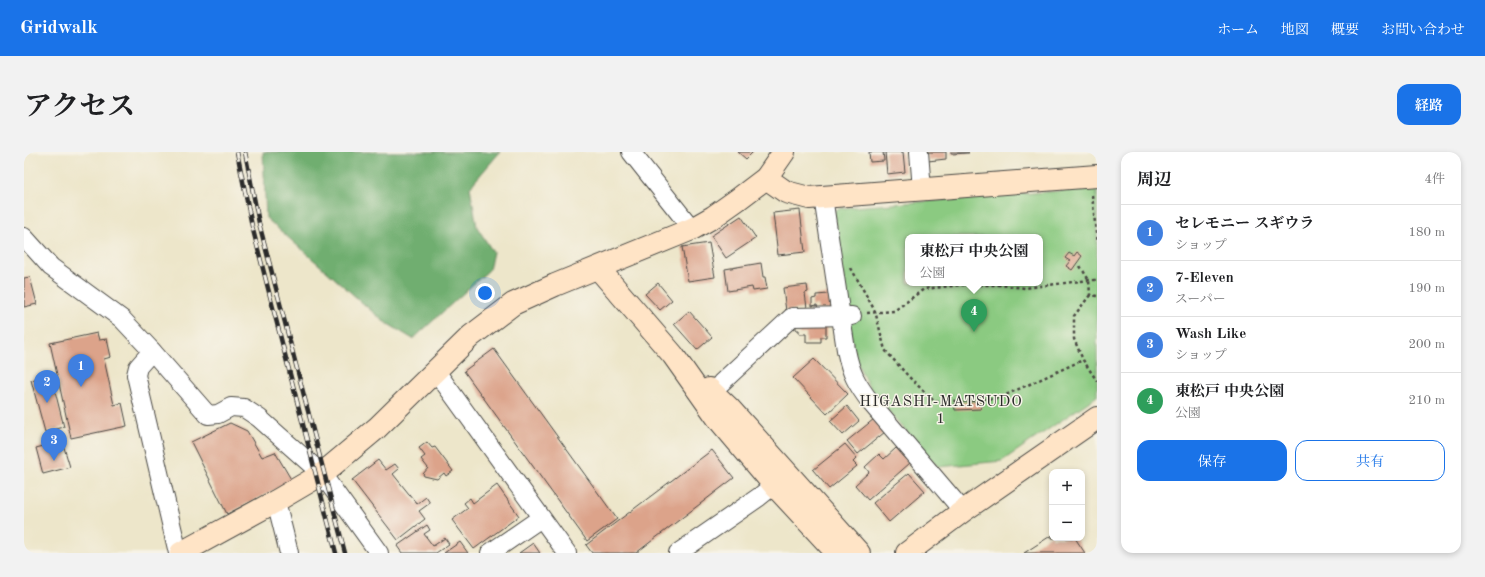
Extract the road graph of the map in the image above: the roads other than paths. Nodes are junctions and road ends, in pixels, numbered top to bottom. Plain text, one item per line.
1 (630, 152) edge
2 (784, 152) edge
3 (919, 152) edge
4 (766, 178) junction
5 (1094, 182) edge
6 (922, 190) junction
7 (823, 197) junction
8 (692, 229) junction
9 (24, 237) edge
10 (598, 268) junction
11 (846, 316) junction
12 (152, 351) junction
13 (673, 355) junction
14 (435, 370) junction
15 (722, 383) dead end
16 (1097, 418) edge
17 (322, 474) junction
18 (774, 485) junction
19 (276, 501) junction
20 (963, 510) junction
21 (542, 518) junction
22 (178, 553) edge
23 (181, 553) edge
24 (289, 553) edge
25 (379, 553) edge
26 (490, 553) edge
27 (567, 553) edge
28 (678, 553) edge
29 (837, 553) edge
30 (859, 553) edge
31 (907, 553) edge

1 - 8 street
2 - 4 street
3 - 6 street
4 - 7 street
4 - 8 street
5 - 6 street
6 - 7 street
7 - 11 street
8 - 10 street
9 - 12 street
10 - 13 street
10 - 14 street
11 - 15 street
11 - 20 street
12 - 17 street
12 - 22 street
13 - 18 street
13 - 30 street
14 - 17 street
14 - 21 street
16 - 20 street
17 - 19 street
17 - 25 street
18 - 28 street
18 - 29 street
19 - 23 street
19 - 24 street
20 - 31 street
21 - 26 street
21 - 27 street

